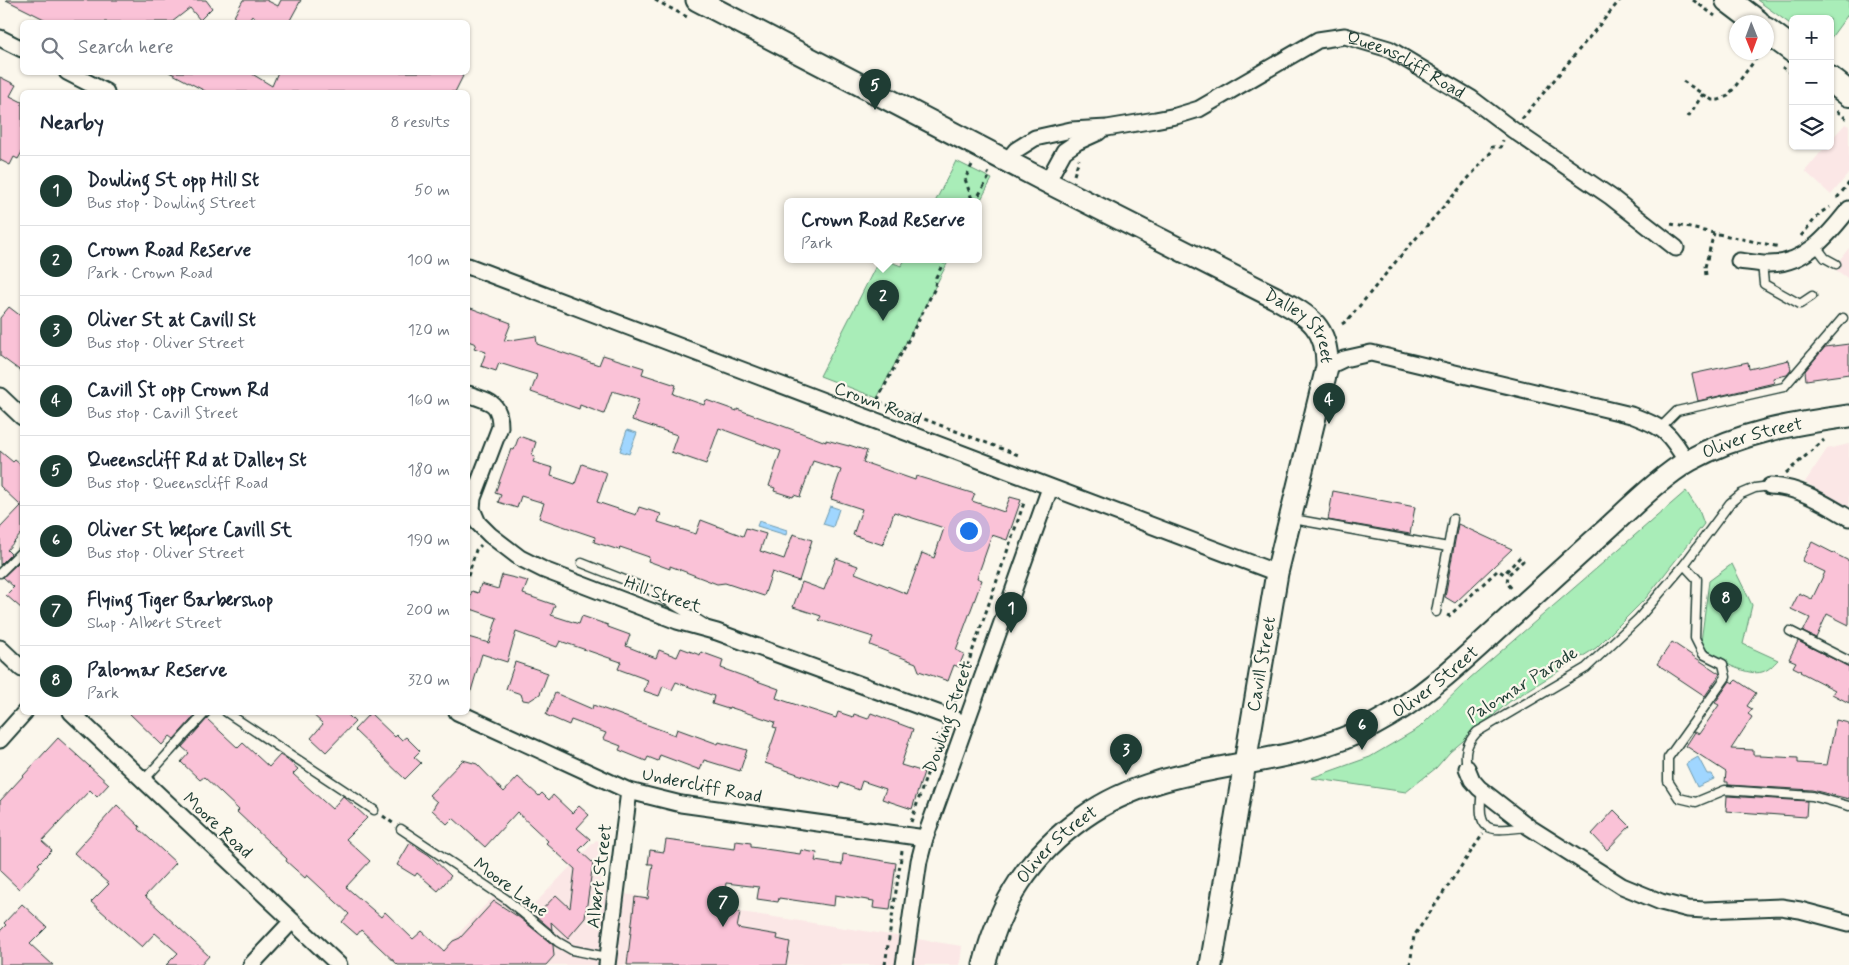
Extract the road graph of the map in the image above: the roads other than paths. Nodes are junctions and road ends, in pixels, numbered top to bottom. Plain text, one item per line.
1 (697, 0) edge
2 (1728, 0) edge
3 (1748, 15) edge
4 (1774, 36) edge
5 (0, 38) edge
6 (1789, 47) edge
7 (20, 48) edge
8 (73, 75) edge
9 (1834, 83) edge
10 (102, 90) edge
11 (1849, 94) edge
12 (1107, 128) junction
13 (1008, 161) junction
14 (1047, 182) junction
15 (1848, 214) edge
16 (1816, 246) junction
17 (1676, 248) dead end
18 (1739, 261) dead end
19 (1762, 263) junction
20 (1836, 264) dead end
21 (470, 267) edge
22 (1812, 296) dead end
23 (1843, 318) dead end
24 (1327, 367) junction
25 (470, 395) edge
26 (0, 396) edge
27 (20, 415) edge
28 (1849, 416) edge
29 (1661, 427) junction
30 (1687, 462) junction
31 (1770, 486) joint
32 (1050, 488) junction
33 (1290, 518) junction
34 (1849, 518) edge
35 (1454, 519) dead end
36 (1448, 547) junction
37 (20, 553) edge
38 (582, 563) dead end
39 (1684, 566) junction
40 (0, 573) edge
41 (1277, 573) junction
42 (1436, 612) road end
43 (717, 632) junction
44 (1790, 632) dead end
45 (0, 648) edge
46 (1849, 661) edge
47 (20, 667) edge
48 (23, 715) edge
49 (74, 715) edge
50 (203, 715) edge
51 (231, 715) edge
52 (464, 715) edge
53 (965, 723) junction
54 (0, 740) edge
55 (1244, 763) junction
56 (1467, 768) joint
57 (143, 781) junction
58 (1482, 790) junction
59 (629, 791) junction
60 (1849, 806) edge
61 (374, 810) dead end
62 (1529, 827) junction
63 (401, 829) dead end
64 (925, 838) junction
65 (292, 921) junction
66 (1849, 923) edge
67 (607, 961) edge
68 (251, 965) edge
69 (340, 965) edge
70 (904, 965) edge
71 (984, 965) edge
72 (1211, 965) edge

1 - 13 main road
2 - 3 main road
4 - 6 main road
5 - 7 street
8 - 10 street
9 - 11 main road
12 - 13 street, Queenscliff Road
12 - 14 street, Queenscliff Road
12 - 17 street, Queenscliff Road
13 - 14 main road
14 - 24 main road, Dalley Street
15 - 16 street
16 - 19 street
16 - 20 lane
18 - 19 street
19 - 22 lane
21 - 32 street, Crown Road
23 - 29 lane
24 - 29 street, Dalley Street
24 - 33 main road, Cavill Street
25 - 43 street, Hill Street
26 - 27 street
28 - 30 main road, Oliver Street
29 - 30 street, Dalley Street
30 - 55 main road, Oliver Street
31 - 34 street, Palomar Parade
31 - 39 lane, Palomar Parade
32 - 41 street, Crown Road
32 - 53 street, Dowling Street
33 - 36 lane
33 - 41 main road, Cavill Street
35 - 36 lane
36 - 42 lane
37 - 40 lane
38 - 43 lane
39 - 56 lane, Palomar Parade
39 - 60 lane
41 - 55 main road, Cavill Street
43 - 53 street, Hill Street
44 - 46 lane
45 - 47 street
48 - 54 street
49 - 57 street, Moore Road
50 - 57 lane
51 - 61 lane
52 - 59 street, Undercliff Road
53 - 64 street, Dowling Street
55 - 71 main road, Oliver Street
55 - 72 main road, Cavill Street
56 - 58 street, Palomar Parade
57 - 65 street, Moore Road
58 - 62 street, Palomar Parade
58 - 62 lane
59 - 64 street, Undercliff Road
59 - 67 street, Albert Street
62 - 66 street, Palomar Parade
63 - 67 lane, Moore Lane
64 - 70 street, Dowling Street
65 - 68 street
65 - 69 street, Moore Road

